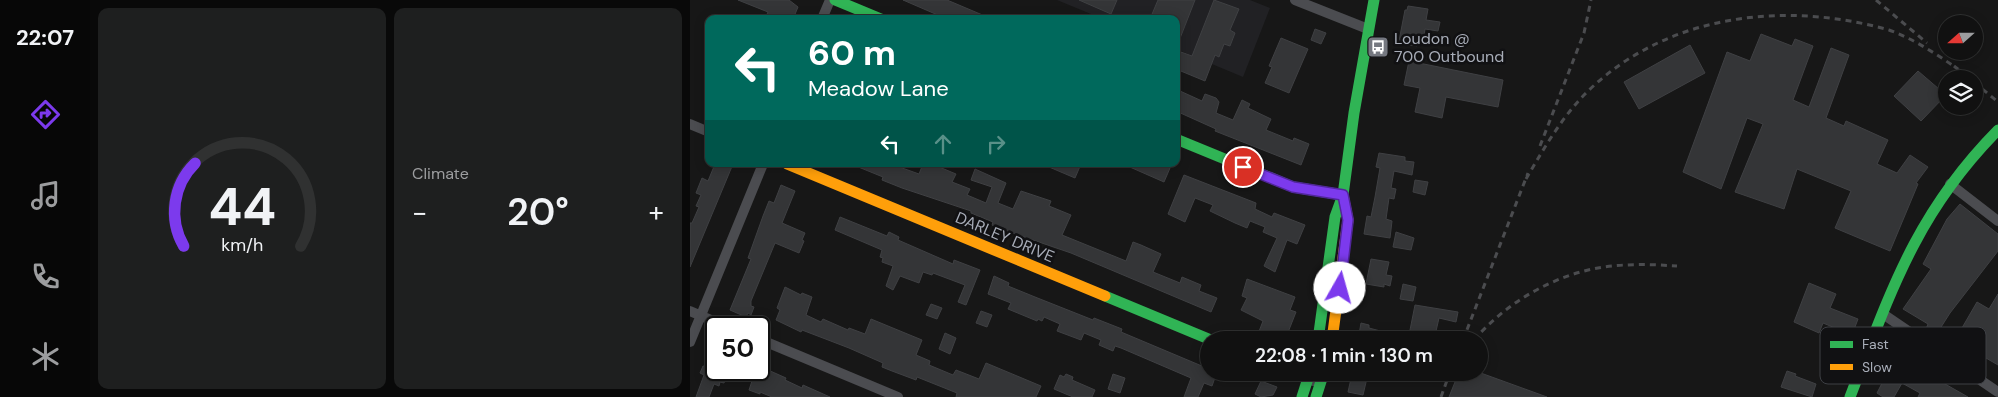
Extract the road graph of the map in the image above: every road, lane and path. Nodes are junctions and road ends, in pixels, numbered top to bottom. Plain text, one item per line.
1 (830, 0) edge
2 (835, 0) edge
3 (1295, 0) edge
4 (1374, 0) edge
5 (824, 15) edge
6 (871, 15) edge
7 (1368, 29) junction
8 (690, 124) edge
9 (705, 130) edge
10 (1998, 130) edge
11 (1180, 141) edge
12 (762, 167) edge
13 (794, 167) edge
14 (1950, 184) junction
15 (1343, 195) junction
16 (1998, 222) edge
17 (690, 311) edge
18 (1883, 314) junction
19 (701, 315) junction
20 (705, 317) edge
21 (1878, 327) edge
22 (1902, 327) edge
23 (1319, 331) edge
24 (1333, 331) edge
25 (1200, 335) edge
26 (690, 342) edge
27 (770, 344) edge
28 (1307, 381) edge
29 (1321, 381) edge
30 (1855, 384) edge
31 (1986, 384) edge
32 (1998, 392) edge
33 (898, 397) edge
34 (1302, 397) edge
35 (1316, 397) edge
36 (1850, 397) edge

1 - 5 street
2 - 6 street
3 - 7 street
4 - 7 street
7 - 15 street
8 - 9 street
10 - 14 street
11 - 15 street
12 - 19 street
13 - 25 street, DARLEY DRIVE
14 - 16 street
14 - 18 street
15 - 23 street
15 - 24 street
17 - 19 street
18 - 21 street
18 - 22 street
19 - 20 street
19 - 26 street
27 - 33 street
28 - 34 street
29 - 35 street
30 - 36 street
31 - 32 street

